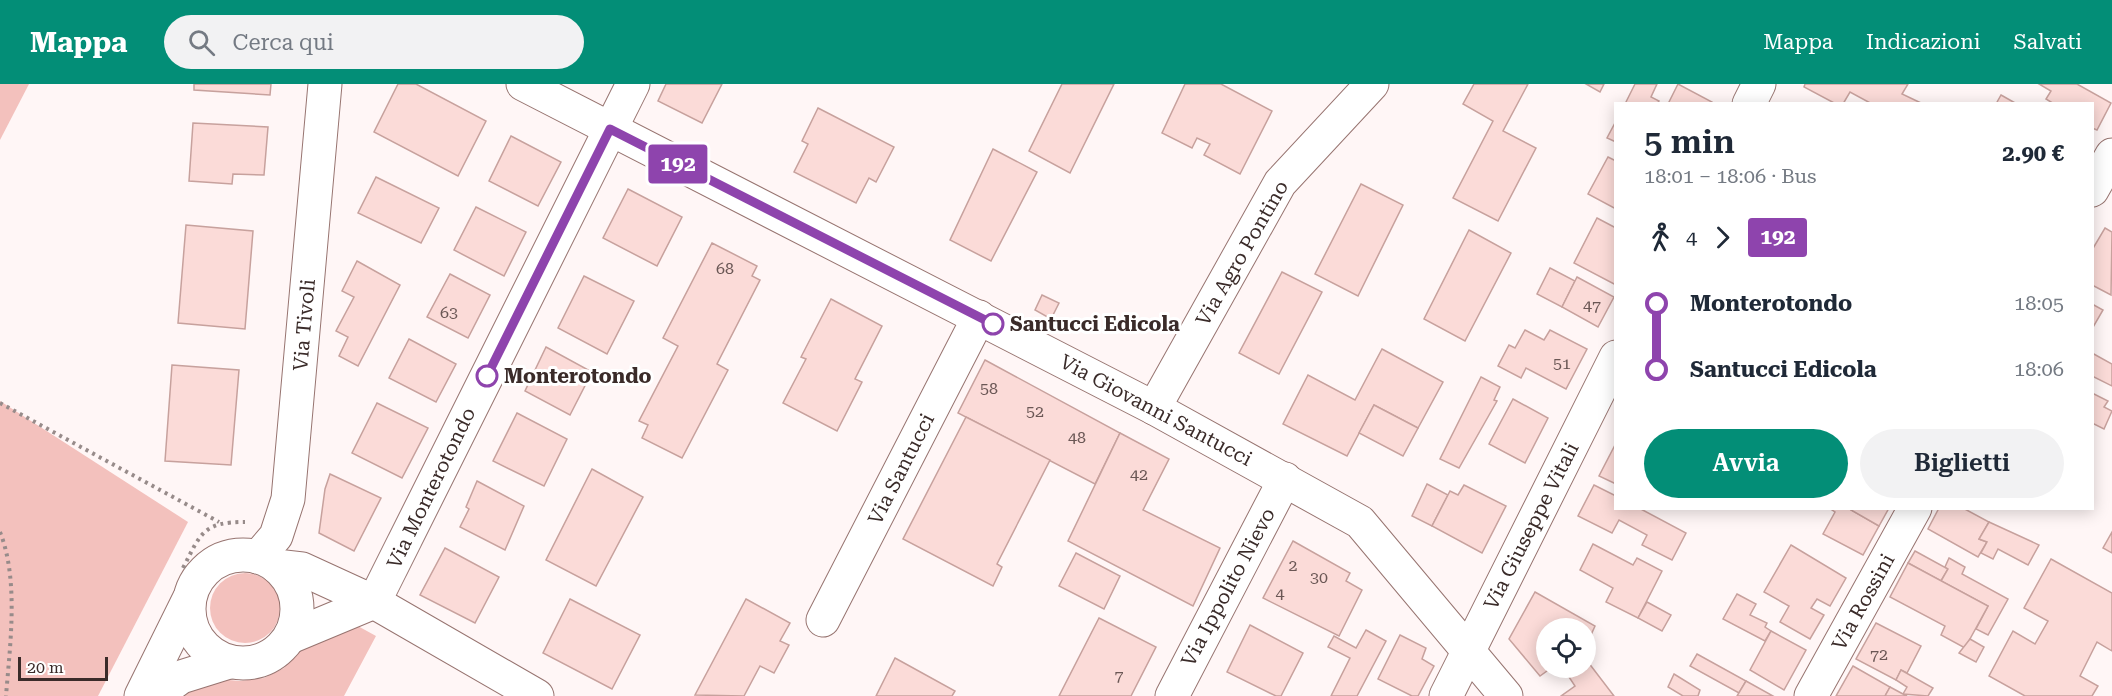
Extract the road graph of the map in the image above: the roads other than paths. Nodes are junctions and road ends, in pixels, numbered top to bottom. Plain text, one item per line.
1 (325, 84) edge
2 (523, 84) edge
3 (633, 84) edge
4 (1372, 84) edge
5 (1759, 84) edge
6 (1750, 102) edge
7 (610, 129) junction
8 (2112, 155) edge
9 (2094, 186) edge
10 (979, 317) junction
11 (1614, 361) edge
12 (1154, 408) junction
13 (1285, 478) junction
14 (1914, 510) edge
15 (267, 562) junction
16 (189, 599) junction
17 (374, 602) junction
18 (823, 620) dead end
19 (290, 637) junction
20 (1468, 651) junction
21 (229, 662) junction
22 (141, 696) edge
23 (155, 696) edge
24 (537, 696) edge
25 (1172, 696) edge
26 (1446, 696) edge
27 (1506, 696) edge
28 (1811, 696) edge

1 - 15 street, Via Tivoli
2 - 7 street, Via Giovanni Santucci
3 - 7 street, Via Monterotondo
4 - 12 street, Via Agro Pontino
5 - 6 street
7 - 10 street, Via Giovanni Santucci
7 - 17 street, Via Monterotondo
8 - 9 street
10 - 12 street, Via Giovanni Santucci
10 - 18 street, Via Santucci
11 - 20 street, Via Giuseppe Vitali
12 - 13 street, Via Giovanni Santucci
13 - 20 street, Via Giovanni Santucci
13 - 25 street, Via Ippolito Nievo
14 - 28 street, Via Rossini
15 - 16 street
15 - 17 street
15 - 19 street
16 - 21 street
16 - 22 street
17 - 19 street
17 - 24 street
19 - 21 street
20 - 26 street, Via Giuseppe Vitali
20 - 27 street, Via Giovanni Santucci
21 - 23 street

